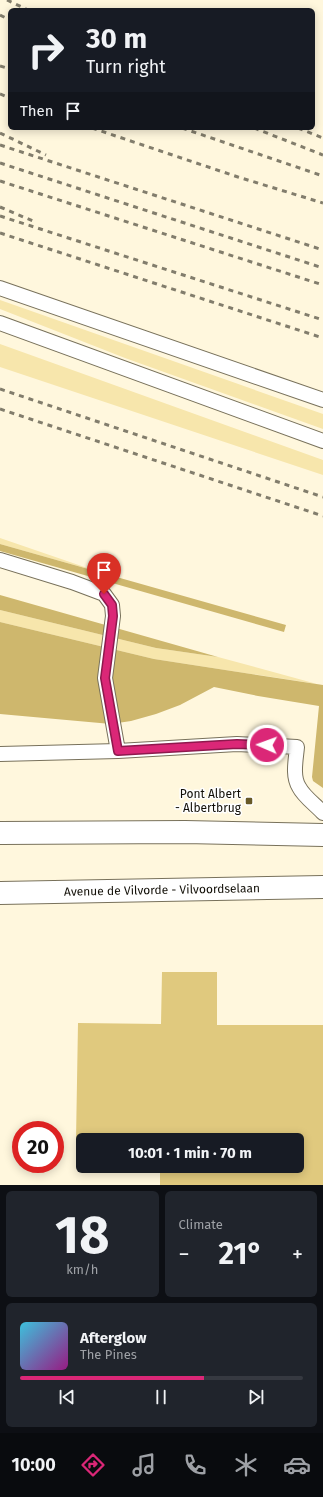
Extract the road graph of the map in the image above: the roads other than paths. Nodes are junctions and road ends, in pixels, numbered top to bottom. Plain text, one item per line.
1 (0, 288) edge
2 (0, 323) edge
3 (323, 400) edge
4 (323, 441) edge
5 (0, 560) edge
6 (118, 751) junction
7 (0, 754) edge
8 (323, 813) edge
9 (0, 833) edge
10 (323, 835) edge
11 (323, 887) edge
12 (0, 893) edge

1 - 3 lane
2 - 4 lane
5 - 6 lane
6 - 7 lane
6 - 8 lane
9 - 10 main road
11 - 12 main road, Avenue de Vilvorde - Vilvoordselaan

